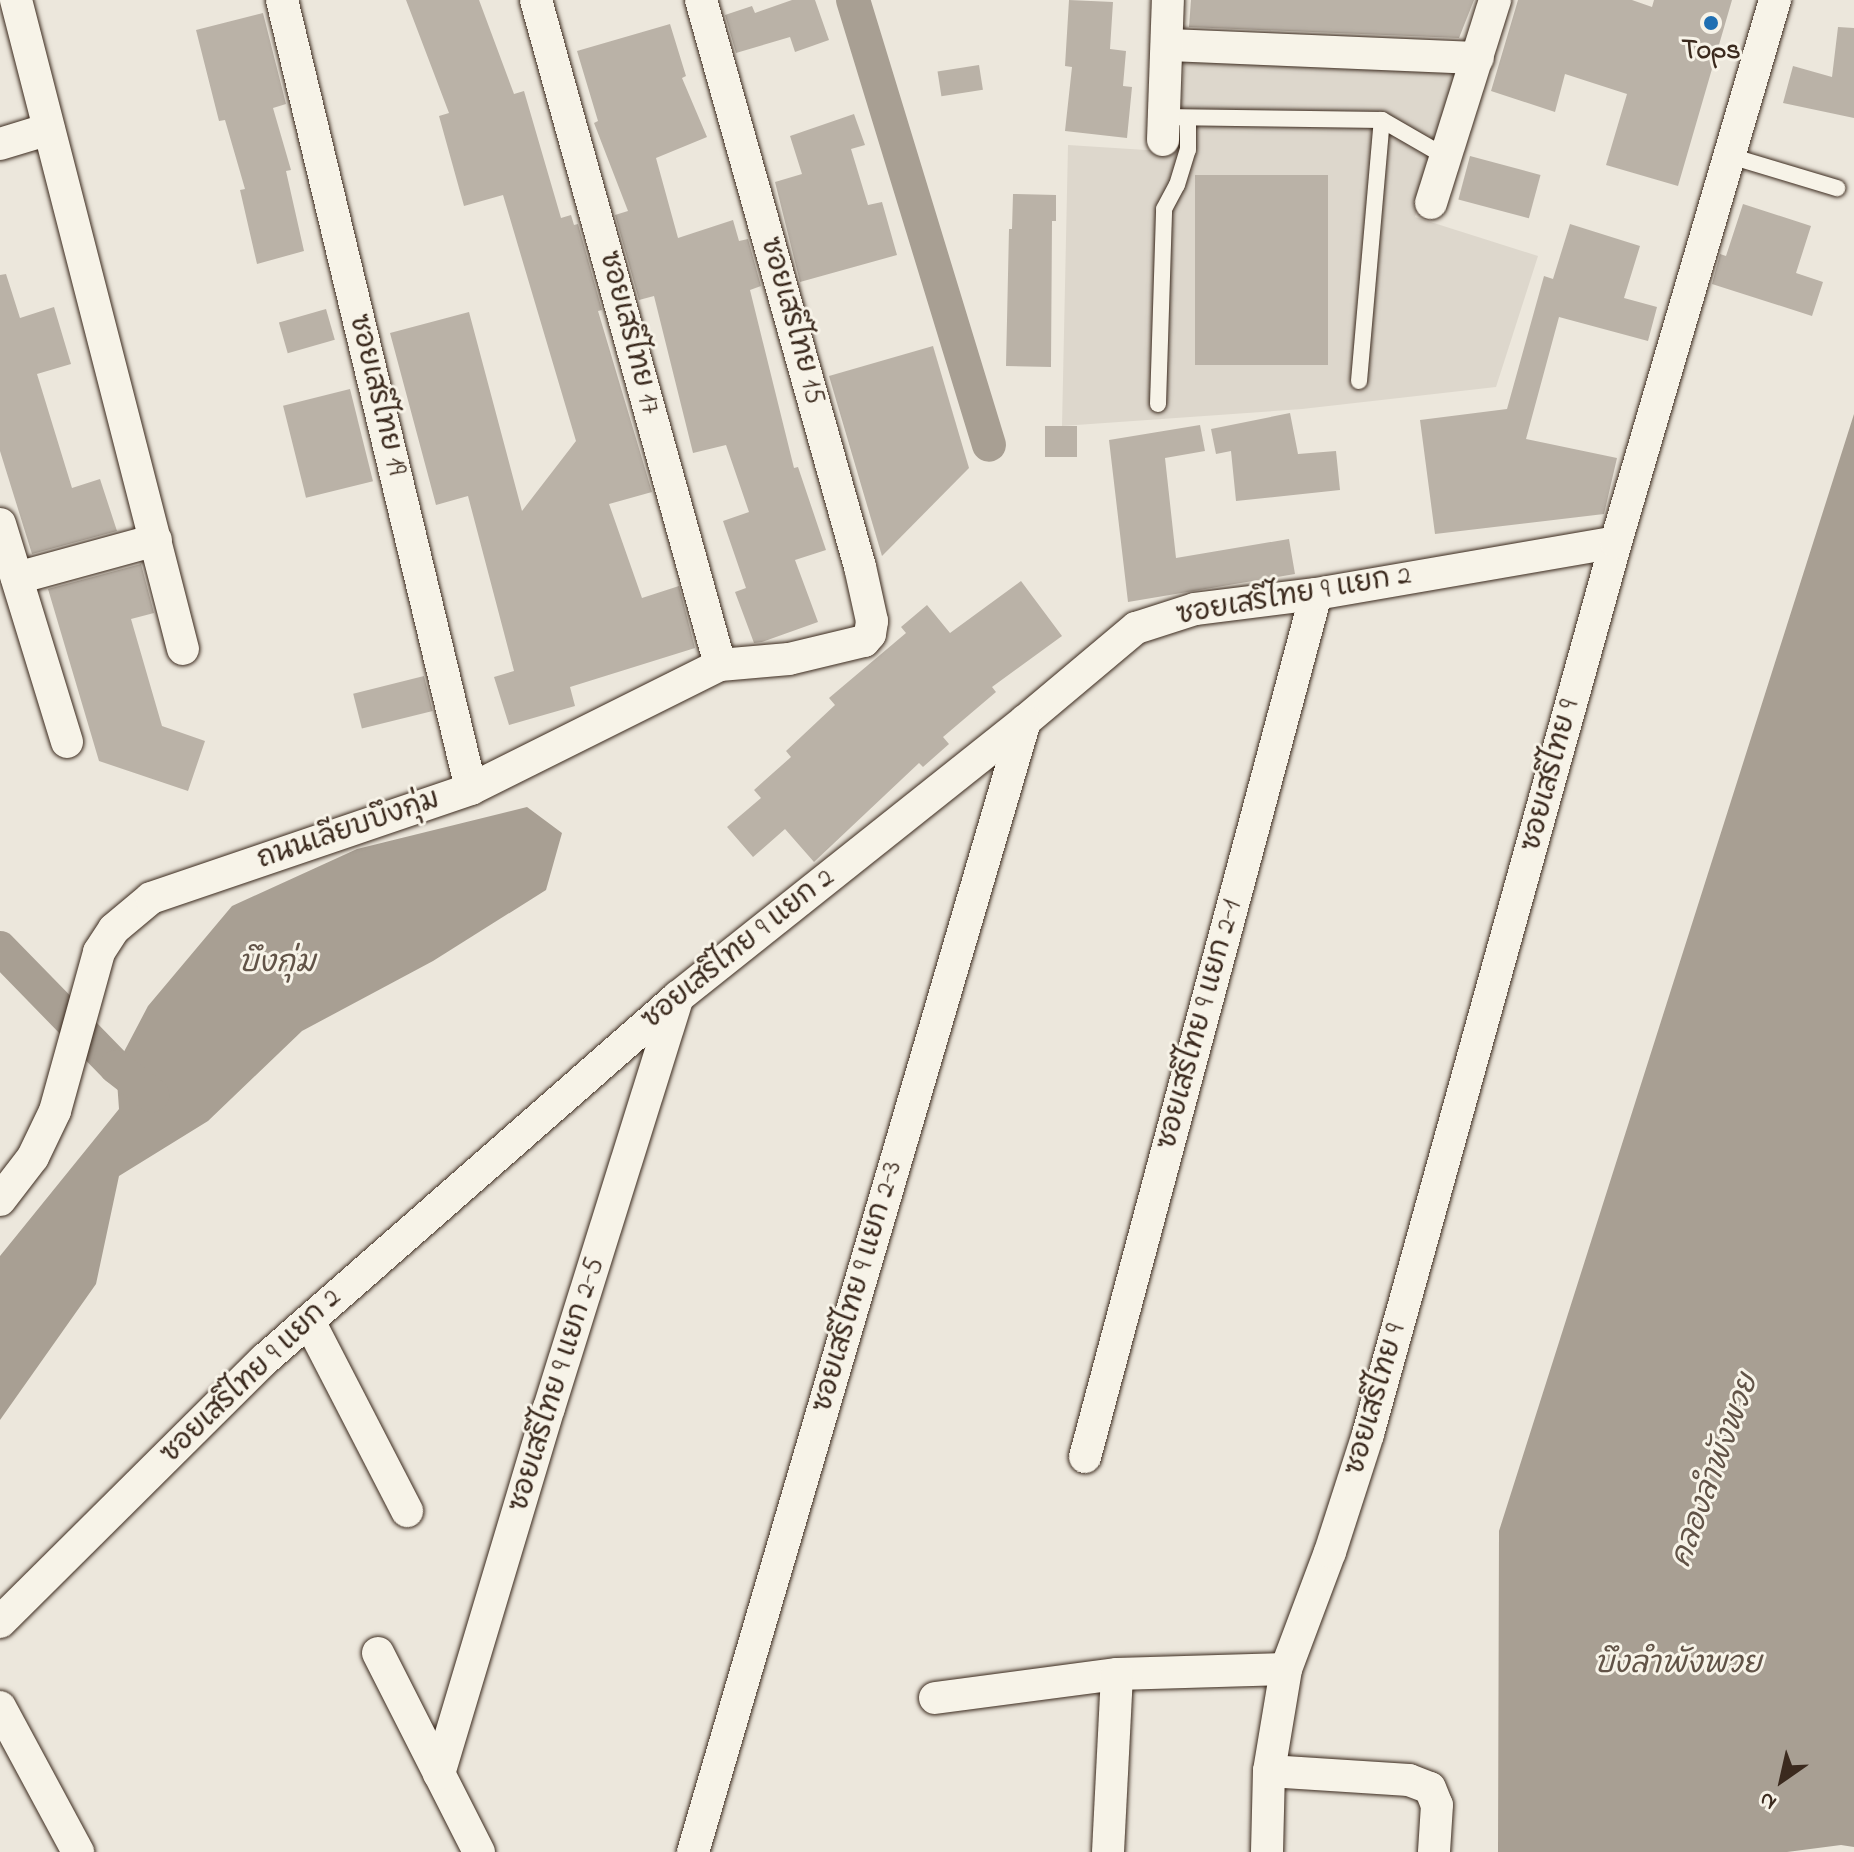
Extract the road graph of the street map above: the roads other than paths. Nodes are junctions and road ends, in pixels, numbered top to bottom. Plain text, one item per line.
1 (16, 0) edge
2 (282, 0) edge
3 (536, 0) edge
4 (701, 0) edge
5 (1168, 0) edge
6 (1495, 0) edge
7 (1775, 0) edge
8 (1168, 45) junction
9 (1478, 58) junction
10 (1382, 120) junction
11 (1171, 125) junction
12 (49, 129) junction
13 (0, 144) edge
14 (1730, 156) junction
15 (1446, 157) junction
16 (1837, 188) dead end
17 (1431, 203) dead end
18 (1359, 381) dead end
19 (1158, 404) dead end
20 (0, 524) edge
21 (156, 540) junction
22 (1616, 542) junction
23 (17, 578) junction
24 (1316, 594) junction
25 (864, 641) joint
26 (183, 649) dead end
27 (720, 665) junction
28 (1025, 721) junction
29 (67, 742) dead end
30 (471, 789) junction
31 (678, 997) junction
32 (0, 1200) edge
33 (309, 1321) junction
34 (1085, 1457) dead end
35 (407, 1511) dead end
36 (0, 1622) edge
37 (378, 1653) dead end
38 (1286, 1669) junction
39 (1117, 1674) junction
40 (935, 1698) dead end
41 (0, 1707) edge
42 (1269, 1771) junction
43 (439, 1774) junction
44 (78, 1852) edge
45 (479, 1852) edge
46 (693, 1852) edge
47 (1108, 1852) edge
48 (1267, 1852) edge
49 (1434, 1852) edge

1 - 12 street
2 - 30 street, ซอยเสรีไทย 19
3 - 27 street, ซอยเสรีไทย 17
4 - 25 street, ซอยเสรีไทย 15
5 - 8 street
6 - 9 street
7 - 14 street, ซอยเสรีไทย 9
8 - 9 street
8 - 11 street
9 - 15 street
10 - 11 lane
10 - 15 lane
10 - 18 lane
11 - 19 lane
12 - 13 street
12 - 21 street
14 - 16 lane
14 - 22 street, ซอยเสรีไทย 9
15 - 17 street
20 - 23 street
21 - 23 street
21 - 26 street
22 - 24 street, ซอยเสรีไทย 9 แยก 2
22 - 38 street, ซอยเสรีไทย 9
23 - 29 street
24 - 28 street, ซอยเสรีไทย 9 แยก 2
24 - 34 street, ซอยเสรีไทย 9 แยก 2-1
25 - 27 street, ถนนเลียบบึงกุ่ม
27 - 30 street, ถนนเลียบบึงกุ่ม
28 - 31 street, ซอยเสรีไทย 9 แยก 2
28 - 46 street, ซอยเสรีไทย 9 แยก 2-3
30 - 32 street, ถนนเลียบบึงกุ่ม
31 - 33 street, ซอยเสรีไทย 9 แยก 2
31 - 43 street, ซอยเสรีไทย 9 แยก 2-5
33 - 35 street
33 - 36 street, ซอยเสรีไทย 9 แยก 2
37 - 43 street
38 - 39 street
38 - 42 street, ซอยเสรีไทย 9
39 - 40 street
39 - 47 street
41 - 44 street
42 - 48 street, ซอยเสรีไทย 9
42 - 49 street
43 - 45 street

